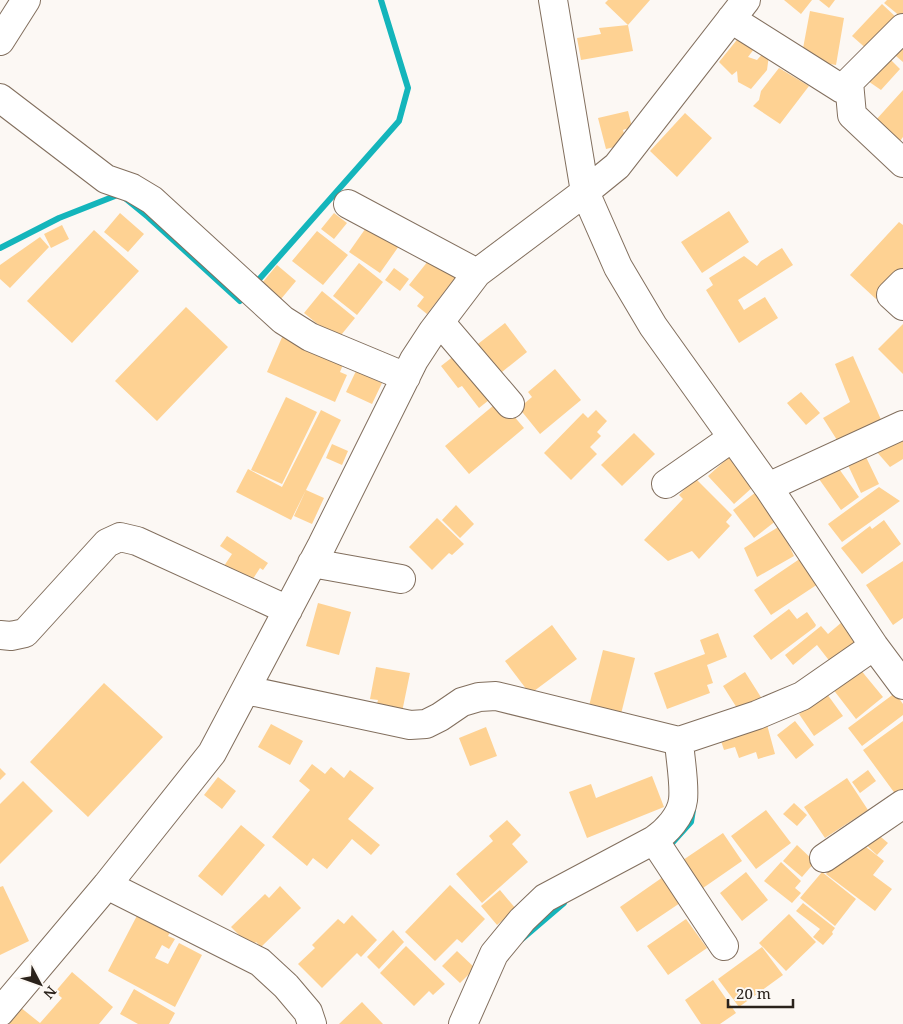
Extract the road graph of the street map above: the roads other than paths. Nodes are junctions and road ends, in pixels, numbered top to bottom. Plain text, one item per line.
1 (26, 0) edge
2 (553, 0) edge
3 (738, 9) edge
4 (903, 28) edge
5 (0, 40) edge
6 (849, 82) junction
7 (0, 98) edge
8 (903, 163) edge
9 (585, 192) junction
10 (348, 204) dead end
11 (477, 273) junction
12 (903, 283) edge
13 (903, 306) edge
14 (440, 322) junction
15 (406, 377) junction
16 (510, 404) dead end
17 (903, 425) edge
18 (732, 438) junction
19 (666, 484) dead end
20 (768, 487) junction
21 (312, 563) junction
22 (401, 579) dead end
23 (288, 610) junction
24 (0, 635) edge
25 (874, 646) junction
26 (903, 685) edge
27 (246, 690) junction
28 (679, 741) junction
29 (903, 804) edge
30 (654, 840) junction
31 (824, 858) dead end
32 (107, 885) junction
33 (724, 946) dead end
34 (0, 1012) edge
35 (312, 1024) edge
36 (463, 1024) edge

1 - 5 street
2 - 9 street
3 - 6 street
3 - 9 street
4 - 6 street
6 - 8 street
7 - 15 street
9 - 11 street
9 - 18 street
10 - 11 street
11 - 14 street
12 - 13 street
14 - 15 street
14 - 16 street
15 - 21 street
17 - 20 street
18 - 19 street
18 - 20 street
20 - 25 street
21 - 22 street
21 - 23 street
23 - 24 street
23 - 27 street
25 - 26 street
25 - 28 street
27 - 28 street
27 - 32 street
28 - 30 street
29 - 31 street
30 - 33 street
30 - 36 street
32 - 34 street
32 - 35 street

